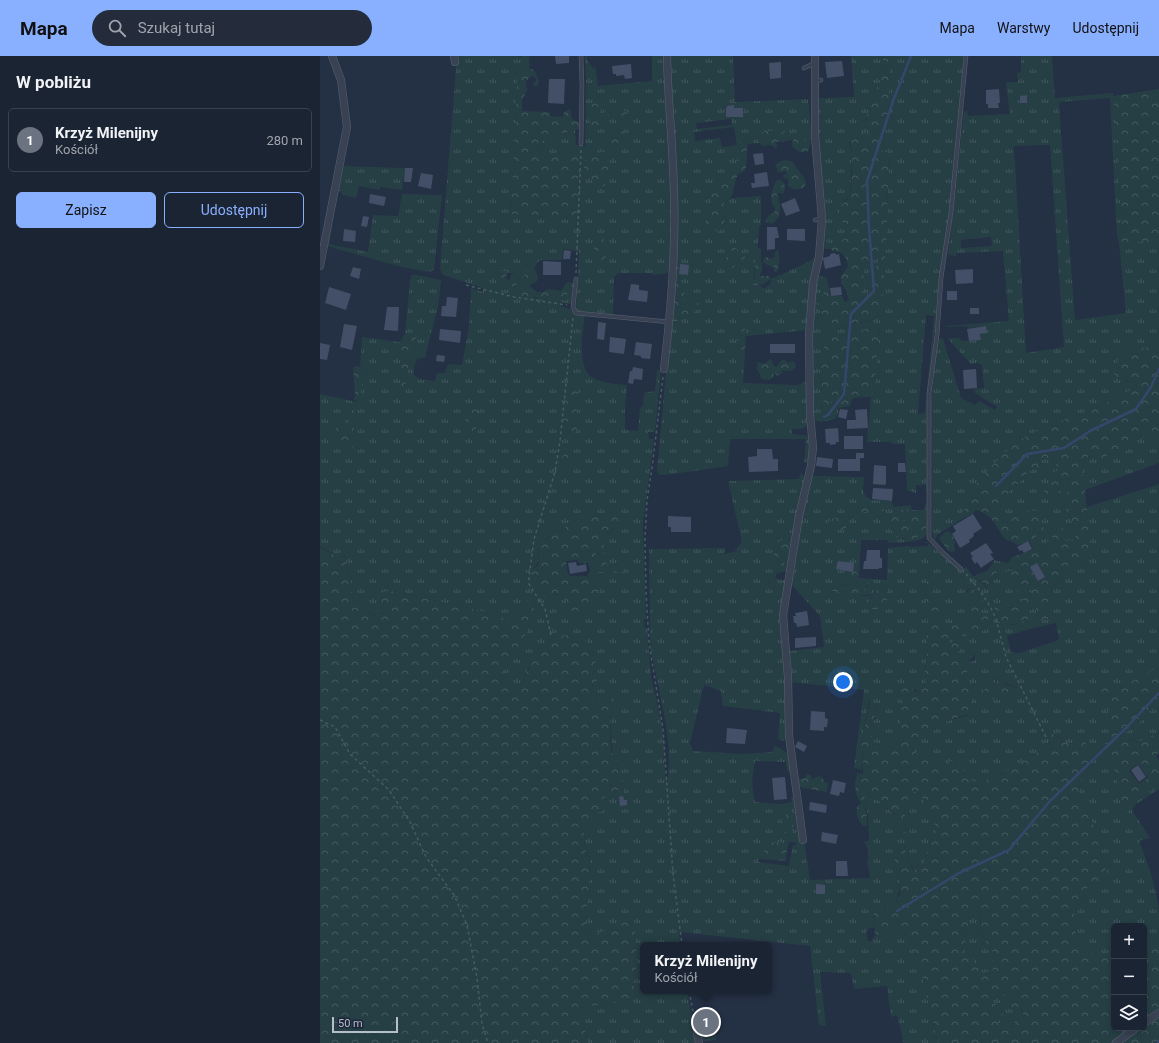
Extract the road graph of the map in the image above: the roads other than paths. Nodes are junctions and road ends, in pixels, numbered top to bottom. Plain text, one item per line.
1 (332, 56) edge
2 (582, 56) edge
3 (667, 56) edge
4 (966, 56) edge
5 (815, 60) edge
6 (804, 68) dead end
7 (581, 144) road end
8 (320, 266) edge
9 (576, 279) road end
10 (669, 322) junction
11 (664, 369) road end
12 (961, 569) road end
13 (803, 840) dead end
14 (1159, 1013) edge
15 (1147, 1021) edge
16 (1132, 1031) edge
17 (697, 1034) road end
18 (698, 1043) edge
19 (1116, 1043) edge

1 - 8 street
2 - 7 lane
3 - 10 street
4 - 12 lane
5 - 6 lane
5 - 13 street
9 - 10 lane
10 - 11 street
14 - 15 street
16 - 19 street
17 - 18 street

